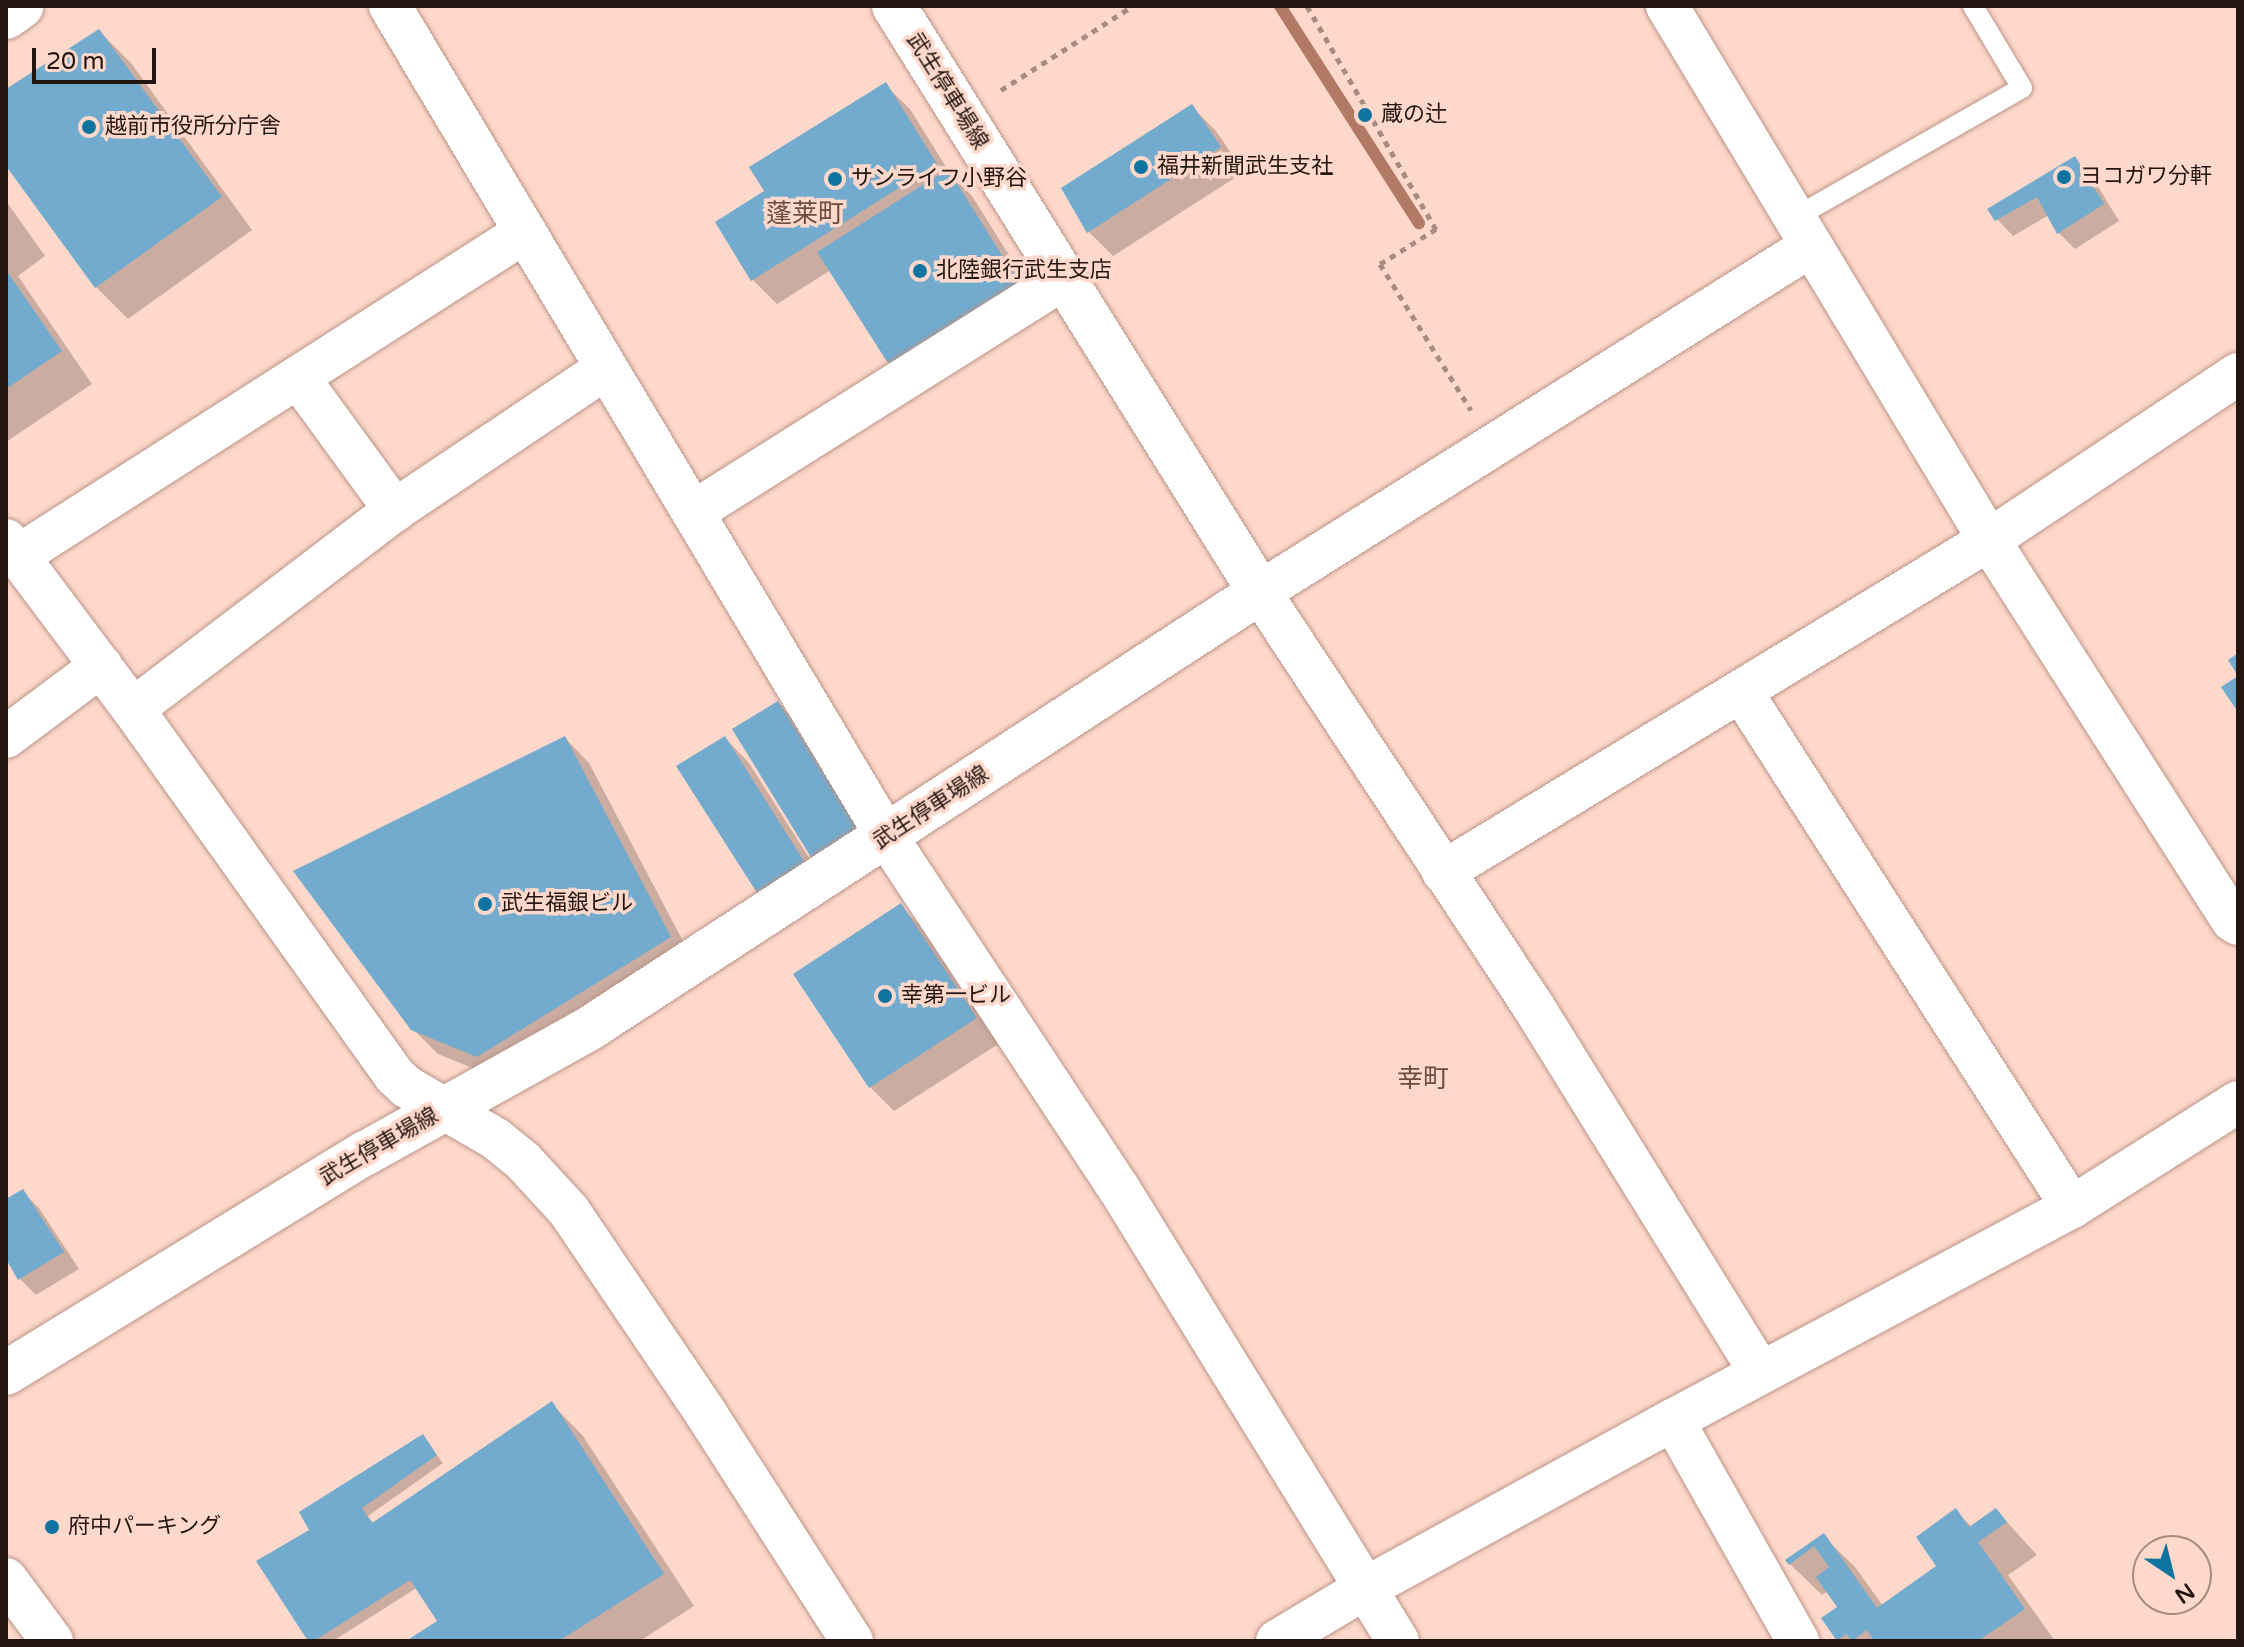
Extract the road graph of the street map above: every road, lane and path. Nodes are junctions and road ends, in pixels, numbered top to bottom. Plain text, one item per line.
1 (22, 6) edge
2 (390, 6) edge
3 (894, 6) edge
4 (1133, 6) edge
5 (1307, 6) edge
6 (1667, 6) edge
7 (1973, 6) edge
8 (6, 17) edge
9 (1001, 90) dead end
10 (525, 232) junction
11 (1802, 232) junction
12 (1065, 278) junction
13 (606, 368) junction
14 (2238, 374) edge
15 (298, 377) junction
16 (1473, 415) dead end
17 (395, 510) junction
18 (693, 512) junction
19 (1989, 540) junction
20 (12, 548) edge
21 (1260, 592) junction
22 (101, 666) junction
23 (1741, 691) junction
24 (133, 709) junction
25 (6, 737) edge
26 (887, 837) junction
27 (1443, 872) junction
28 (2238, 924) edge
29 (2238, 1102) edge
30 (448, 1108) junction
31 (2072, 1207) junction
32 (1760, 1372) junction
33 (6, 1373) edge
34 (1673, 1420) junction
35 (6, 1579) edge
36 (1364, 1589) junction
37 (52, 1641) edge
38 (852, 1641) edge
39 (1277, 1641) edge
40 (1398, 1641) edge
41 (1798, 1641) edge

1 - 8 main road
2 - 10 street
3 - 12 main road, 武生停車場線
4 - 9 path
5 - 16 path
6 - 11 street
7 - 11 lane
10 - 13 street
10 - 15 street
11 - 19 street
11 - 21 street
12 - 18 street
12 - 21 main road, 武生停車場線
13 - 17 street
13 - 18 street
14 - 19 street
15 - 17 street
15 - 20 street
17 - 24 street
18 - 26 street
19 - 23 street
19 - 28 street
20 - 22 street
21 - 26 main road, 武生停車場線
21 - 27 street
22 - 24 street
22 - 25 street
23 - 27 street
23 - 31 street
24 - 30 street
26 - 30 main road, 武生停車場線
26 - 36 street
27 - 32 street
29 - 31 street
30 - 33 main road, 武生停車場線
30 - 38 street
31 - 32 street
32 - 34 street
34 - 36 street
34 - 41 street
35 - 37 street
36 - 39 street
36 - 40 street

